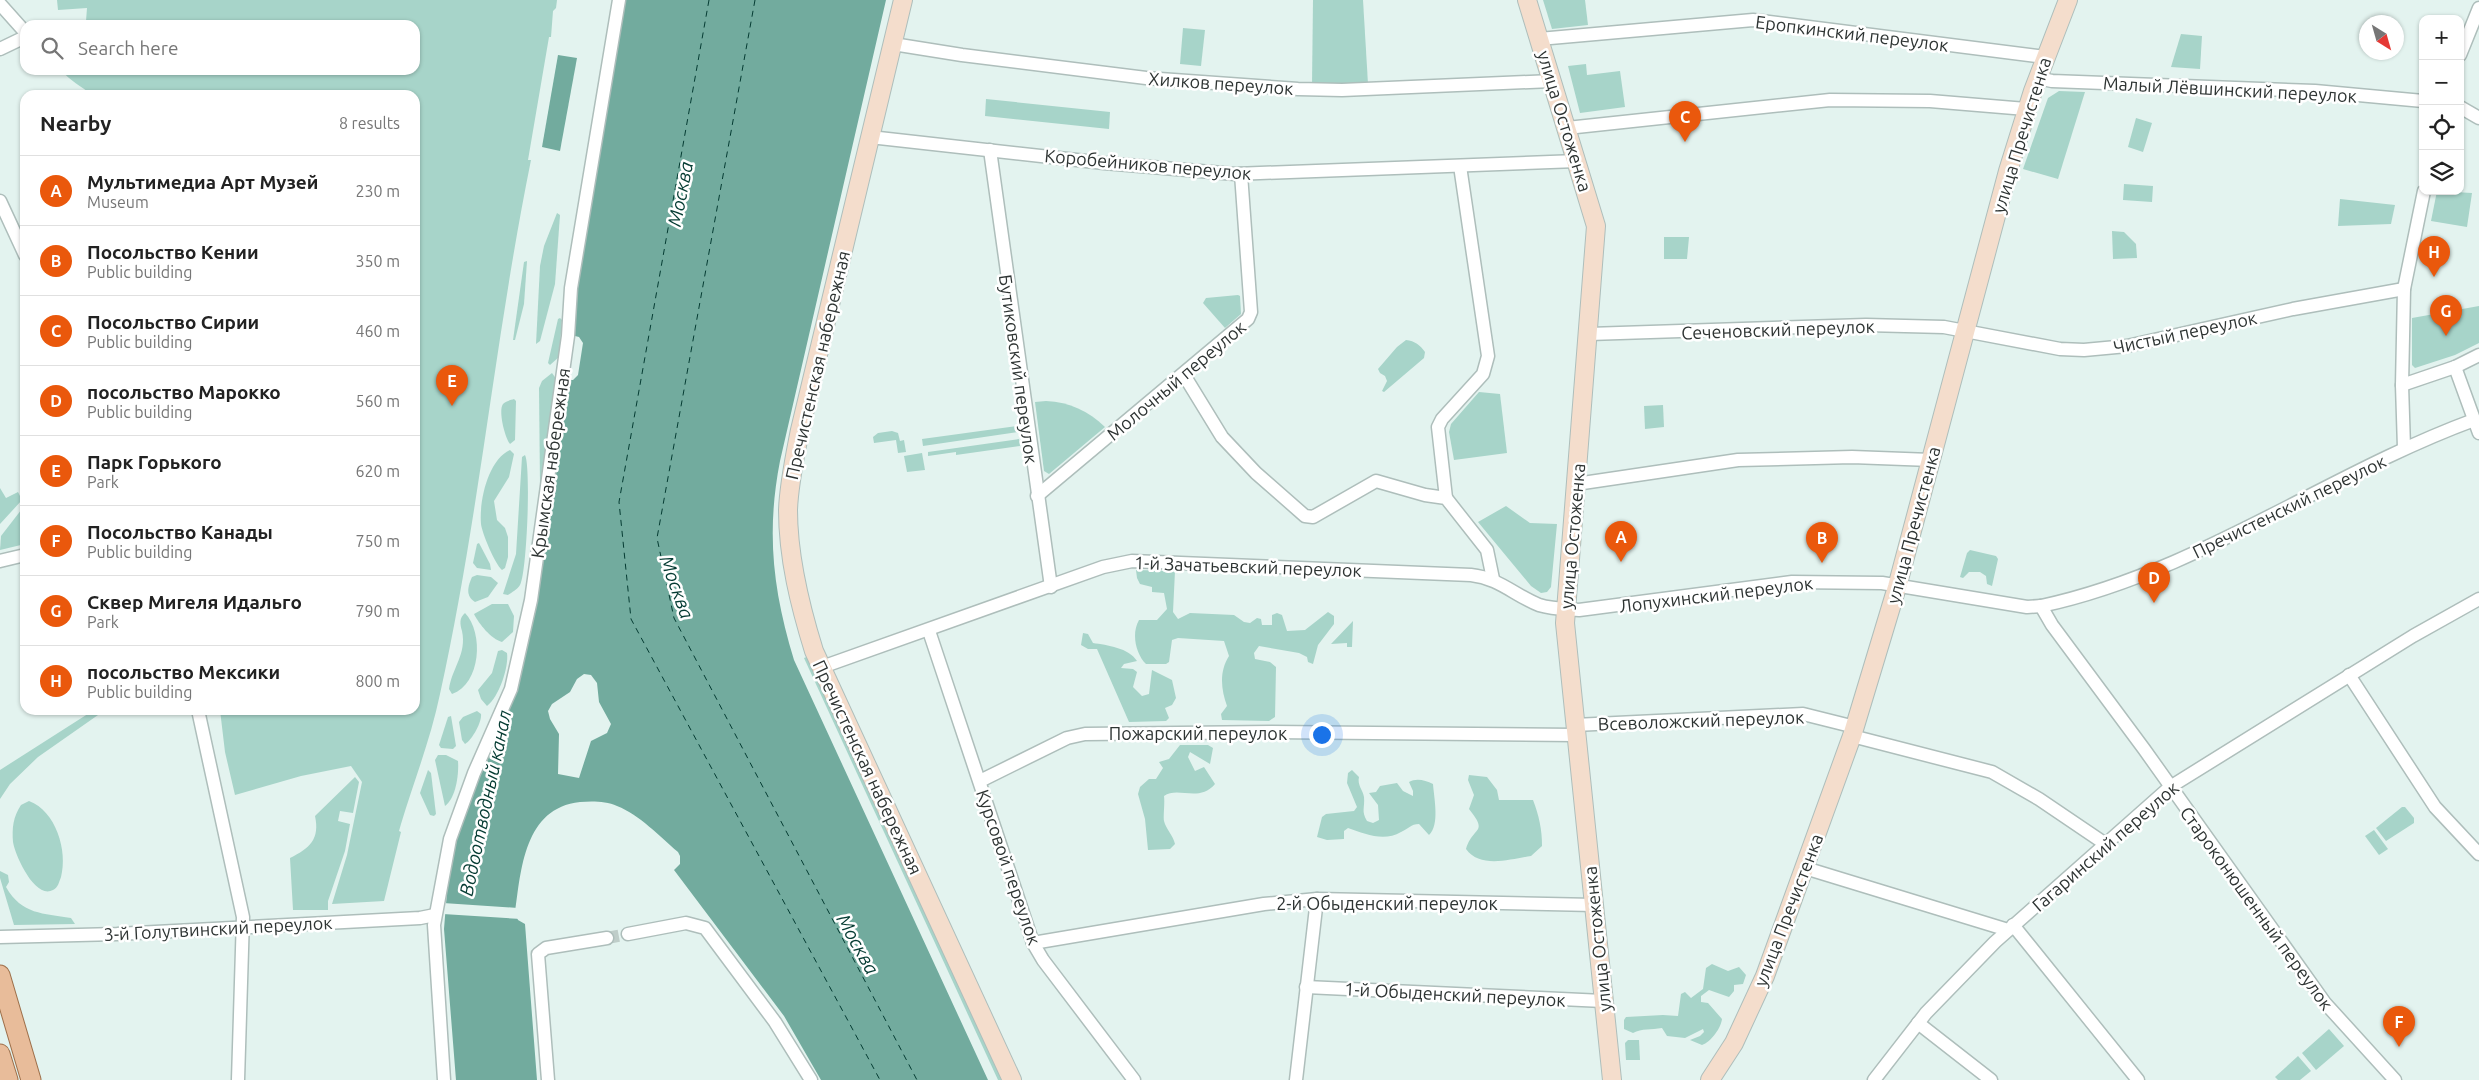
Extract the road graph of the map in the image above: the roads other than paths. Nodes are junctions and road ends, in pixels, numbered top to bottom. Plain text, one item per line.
1 (619, 0) edge
2 (903, 0) edge
3 (1527, 0) edge
4 (2068, 0) edge
5 (0, 4) edge
6 (2479, 8) edge
7 (20, 26) edge
8 (20, 39) edge
9 (1539, 39) junction
10 (893, 44) junction
11 (2464, 45) edge
12 (0, 49) edge
13 (2045, 57) junction
14 (2037, 78) junction
15 (1552, 81) junction
16 (2419, 101) edge
17 (2026, 109) junction
18 (2464, 109) edge
19 (2479, 118) edge
20 (1567, 128) junction
21 (870, 137) junction
22 (990, 150) junction
23 (1577, 161) junction
24 (1460, 166) junction
25 (1242, 174) junction
26 (2423, 195) edge
27 (0, 201) edge
28 (20, 244) edge
29 (2404, 289) junction
30 (1966, 330) junction
31 (1589, 334) junction
32 (2479, 355) edge
33 (2455, 367) junction
34 (1184, 375) junction
35 (2402, 385) junction
36 (2474, 420) junction
37 (2479, 434) edge
38 (2404, 448) junction
39 (1931, 460) junction
40 (1576, 484) junction
41 (1037, 496) junction
42 (1446, 498) junction
43 (20, 556) edge
44 (0, 560) edge
45 (1493, 579) junction
46 (1897, 586) junction
47 (1051, 587) junction
48 (2479, 598) edge
49 (2041, 606) junction
50 (1565, 609) junction
51 (929, 631) junction
52 (822, 668) junction
53 (2349, 675) junction
54 (199, 715) edge
55 (1575, 730) junction
56 (1854, 732) junction
57 (980, 781) junction
58 (2170, 787) junction
59 (2104, 843) junction
60 (2479, 854) edge
61 (1805, 868) junction
62 (1317, 899) junction
63 (1594, 905) junction
64 (435, 915) junction
65 (243, 926) junction
66 (2011, 928) junction
67 (628, 934) tunnel mouth
68 (0, 937) edge
69 (607, 938) tunnel mouth
70 (1033, 942) junction
71 (0, 975) edge
72 (1306, 987) junction
73 (1604, 1001) junction
74 (1918, 1023) junction
75 (1734, 1042) junction
76 (0, 1054) edge
77 (8, 1080) edge
78 (31, 1080) edge
79 (238, 1080) edge
80 (444, 1080) edge
81 (548, 1080) edge
82 (811, 1080) edge
83 (1012, 1080) edge
84 (1134, 1080) edge
85 (1296, 1080) edge
86 (1612, 1080) edge
87 (1710, 1080) edge
88 (1720, 1080) edge
89 (1874, 1080) edge
90 (1991, 1080) edge
91 (2138, 1080) edge
92 (2395, 1080) edge

1 - 64 street, Крымская набережная
2 - 10 main road, Пречистенская набережная
3 - 9 main road, улица Остоженка
4 - 13 main road, улица Пречистенка
5 - 7 street
6 - 11 street
8 - 12 street
9 - 13 street, Еропкинский переулок
9 - 15 main road, улица Остоженка
10 - 15 street, Хилков переулок
10 - 21 main road, Пречистенская набережная
13 - 14 main road, улица Пречистенка
14 - 16 street, Малый Лёвшинский переулок
14 - 17 main road, улица Пречистенка
15 - 20 main road, улица Остоженка
17 - 20 street
17 - 30 main road, улица Пречистенка
18 - 19 street
20 - 23 main road, улица Остоженка
21 - 22 street, Коробейников переулок
21 - 52 main road, Пречистенская набережная
22 - 25 street, Коробейников переулок
22 - 41 street, Бутиковский переулок
23 - 24 street, Коробейников переулок
23 - 31 main road, улица Остоженка
24 - 25 street, Коробейников переулок
24 - 42 street
25 - 34 street, Молочный переулок
26 - 29 street
27 - 28 street
29 - 30 street, Чистый переулок
29 - 35 street
30 - 31 street, Сеченовский переулок
30 - 39 main road, улица Пречистенка
31 - 40 main road, улица Остоженка
32 - 33 street
33 - 35 street
33 - 36 street
34 - 41 street, Молочный переулок
34 - 42 street
35 - 38 street
36 - 37 street
36 - 38 street, Пречистенский переулок
38 - 49 street, Пречистенский переулок
39 - 40 street
39 - 46 main road, улица Пречистенка
40 - 50 main road, улица Остоженка
41 - 47 street, Бутиковский переулок
42 - 45 street
43 - 44 street
45 - 47 street, 1-й Зачатьевский переулок
45 - 50 street, 1-й Зачатьевский переулок
46 - 49 street, Пречистенский переулок
46 - 50 street, Лопухинский переулок
46 - 56 main road, улица Пречистенка
47 - 51 street, 1-й Зачатьевский переулок
48 - 53 street, Гагаринский переулок
49 - 58 street, Староконюшенный переулок
50 - 55 main road, улица Остоженка
51 - 52 street, 1-й Зачатьевский переулок
51 - 57 street, Курсовой переулок
52 - 83 main road, Пречистенская набережная
53 - 58 street, Гагаринский переулок
53 - 60 street
54 - 65 street
55 - 56 street, Всеволожский переулок
55 - 57 street, Пожарский переулок
55 - 63 main road, улица Остоженка
56 - 59 street, Всеволожский переулок
56 - 61 main road, улица Пречистенка
57 - 70 street, Курсовой переулок
58 - 59 street, Гагаринский переулок
58 - 92 street, Староконюшенный переулок
59 - 66 street, Гагаринский переулок
61 - 66 street
61 - 75 main road, улица Пречистенка
62 - 63 street, 2-й Обыденский переулок
62 - 70 street, 2-й Обыденский переулок
62 - 72 street
63 - 73 main road, улица Остоженка
64 - 65 street, 3-й Голутвинский переулок
64 - 80 street, Крымская набережная
65 - 68 street, 3-й Голутвинский переулок
65 - 79 street
66 - 74 street, Гагаринский переулок
66 - 91 street
67 - 82 street
69 - 81 street
70 - 84 street, Курсовой переулок
71 - 78 main road
72 - 73 street, 1-й Обыденский переулок
72 - 85 street
73 - 86 main road, улица Остоженка
74 - 89 street, Гагаринский переулок
74 - 90 street
75 - 87 main road, улица Пречистенка
75 - 88 main road, улица Пречистенка
76 - 77 main road

